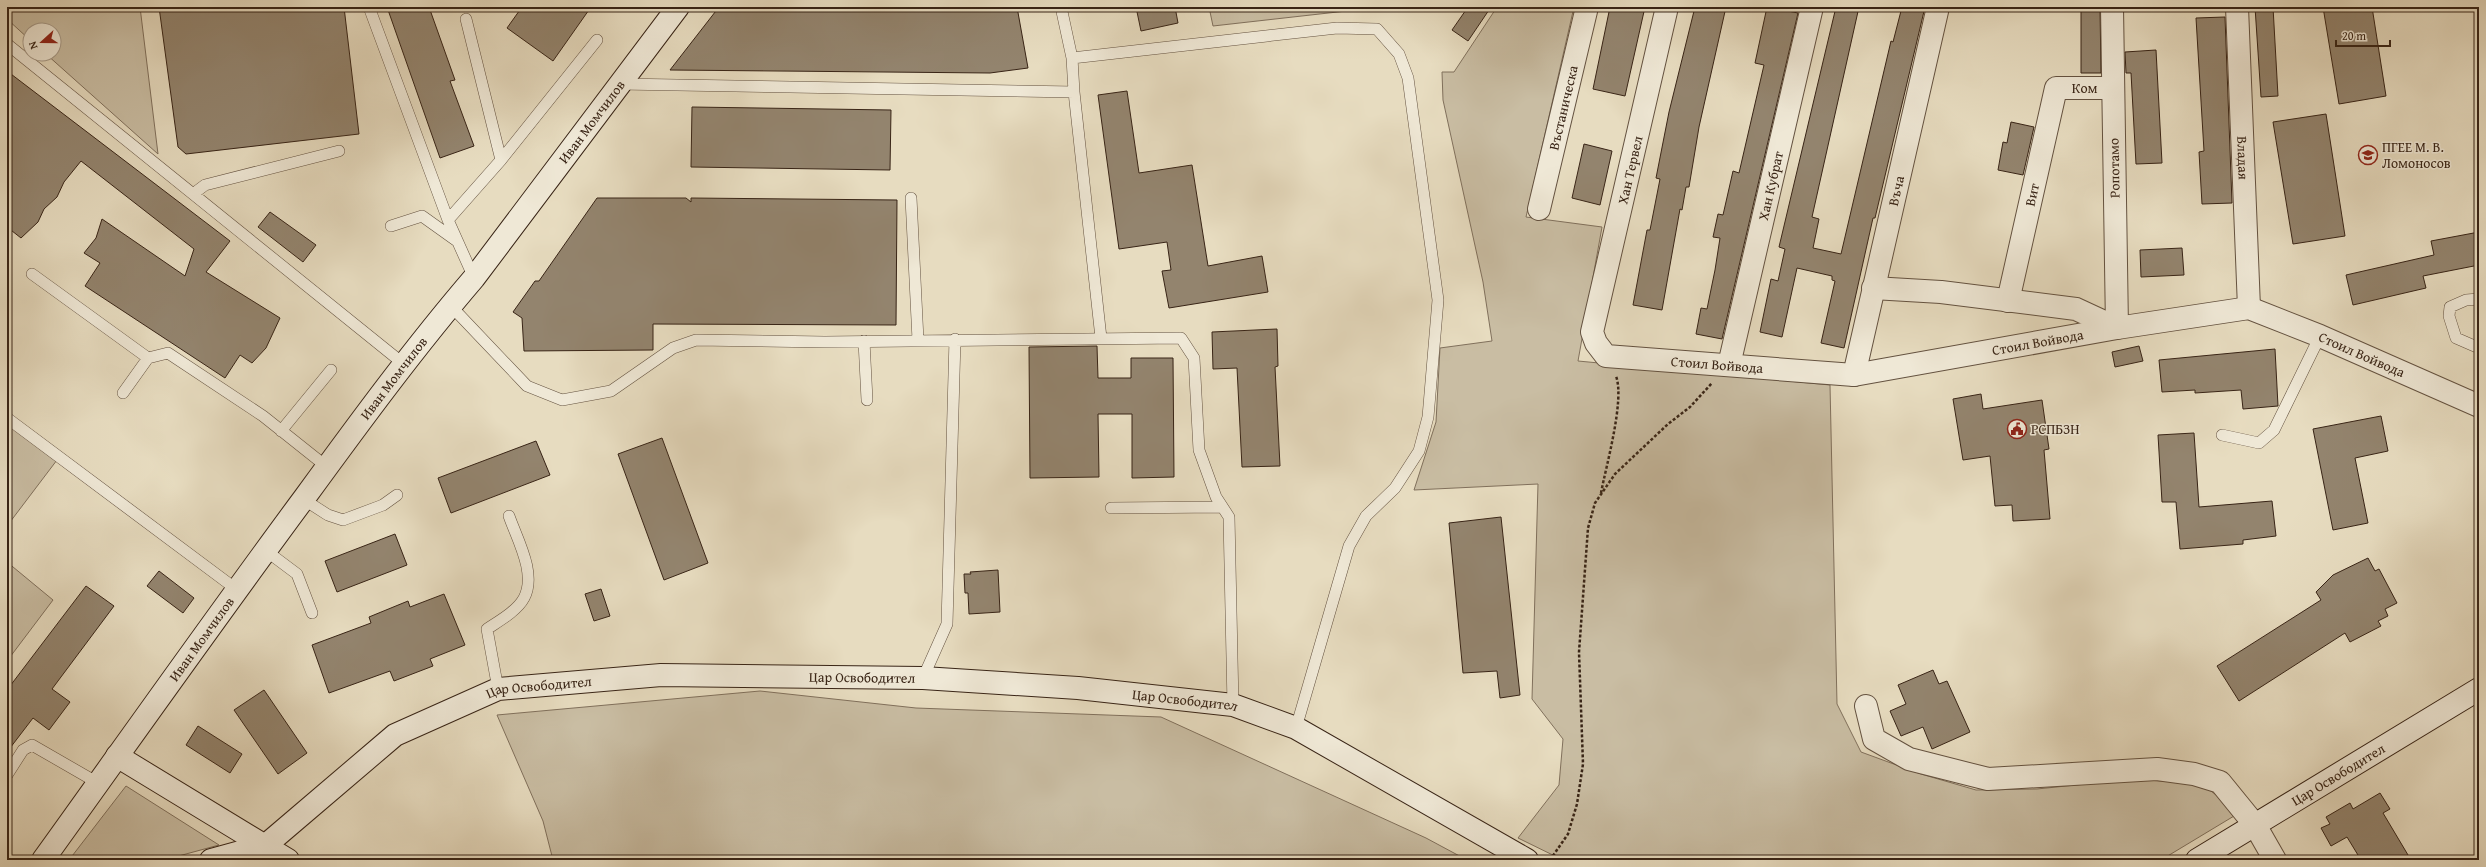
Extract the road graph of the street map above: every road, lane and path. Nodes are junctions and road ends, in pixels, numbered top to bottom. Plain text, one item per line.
1 (369, 7) edge
2 (678, 7) edge
3 (1061, 7) edge
4 (1587, 7) edge
5 (1668, 7) edge
6 (1812, 7) edge
7 (1938, 7) edge
8 (2112, 7) edge
9 (2237, 7) edge
10 (466, 19) dead end
11 (597, 40) dead end
12 (7, 44) edge
13 (1072, 58) junction
14 (620, 84) junction
15 (2056, 88) joint
16 (2113, 88) junction
17 (1074, 92) junction
18 (339, 152) dead end
19 (501, 160) junction
20 (193, 194) junction
21 (911, 198) dead end
22 (1539, 209) dead end
23 (448, 220) junction
24 (391, 226) dead end
25 (458, 241) junction
26 (32, 274) dead end
27 (474, 278) junction
28 (1873, 288) junction
29 (2479, 299) edge
30 (2008, 301) junction
31 (450, 305) junction
32 (2250, 308) junction
33 (2117, 328) junction
34 (2320, 336) junction
35 (1102, 338) junction
36 (955, 339) junction
37 (918, 340) junction
38 (864, 341) junction
39 (2479, 348) edge
40 (1606, 356) junction
41 (148, 358) junction
42 (405, 365) junction
43 (1729, 365) junction
44 (331, 370) dead end
45 (1854, 375) junction
46 (123, 393) dead end
47 (867, 400) dead end
48 (2479, 406) edge
49 (7, 418) edge
50 (281, 431) junction
51 (2222, 435) dead end
52 (327, 467) junction
53 (397, 495) dead end
54 (1600, 496) junction
55 (303, 499) junction
56 (1222, 507) junction
57 (1111, 508) dead end
58 (509, 516) dead end
59 (265, 550) junction
60 (236, 589) junction
61 (312, 613) dead end
62 (923, 678) junction
63 (498, 689) junction
64 (2479, 689) edge
65 (1234, 705) junction
66 (1866, 706) dead end
67 (1296, 728) junction
68 (117, 756) junction
69 (7, 775) edge
70 (98, 783) junction
71 (2255, 825) junction
72 (266, 845) junction
73 (43, 860) edge
74 (211, 860) edge
75 (288, 860) edge
76 (1527, 860) edge
77 (1550, 860) edge
78 (2197, 860) edge
79 (2275, 860) edge

1 - 23 lane
2 - 14 street, Иван Момчилов
3 - 13 lane
4 - 22 street, Въстаническа
5 - 40 street, Хан Тервел
6 - 43 street, Хан Кубрат
7 - 28 street, Въча
8 - 16 street, Ропотамо
9 - 32 street, Владая
10 - 19 lane
11 - 19 lane
12 - 20 lane
13 - 17 lane
13 - 67 lane
14 - 17 lane
14 - 27 street, Иван Момчилов
15 - 16 street, Ком
15 - 30 street, Вит
16 - 33 street, Ропотамо
17 - 35 lane
18 - 20 lane
19 - 23 lane
20 - 42 lane
21 - 37 lane
23 - 25 lane
24 - 25 lane
25 - 27 lane
26 - 41 lane
27 - 31 street, Иван Момчилов
28 - 30 street
28 - 45 street, Въча
29 - 39 lane
30 - 33 street
31 - 38 lane
31 - 42 street, Иван Момчилов
32 - 33 street, Стоил Войвода
32 - 34 street, Стоил Войвода
33 - 45 street, Стоил Войвода
34 - 48 street, Стоил Войвода
34 - 51 lane
35 - 36 lane
35 - 56 lane
36 - 37 lane
36 - 62 lane
37 - 38 lane
38 - 47 lane
40 - 43 street, Стоил Войвода
40 - 54 path
41 - 46 lane
41 - 50 lane
42 - 52 street, Иван Момчилов
43 - 45 street, Стоил Войвода
43 - 54 path
44 - 50 lane
49 - 60 lane
50 - 52 lane
52 - 55 street, Иван Момчилов
53 - 55 lane
54 - 77 path
55 - 59 street, Иван Момчилов
56 - 57 lane
56 - 65 lane
58 - 63 lane
59 - 60 street, Иван Момчилов
59 - 61 lane
60 - 68 street, Иван Момчилов
62 - 63 street, Цар Освободител
62 - 65 street, Цар Освободител
63 - 72 street, Цар Освободител
64 - 71 street, Цар Освободител
65 - 67 street, Цар Освободител
66 - 71 street
67 - 76 street, Цар Освободител
68 - 70 street, Иван Момчилов
68 - 72 street
69 - 70 lane
70 - 73 street, Иван Момчилов
71 - 78 street, Цар Освободител
71 - 79 street
72 - 74 street, Цар Освободител
72 - 75 street

